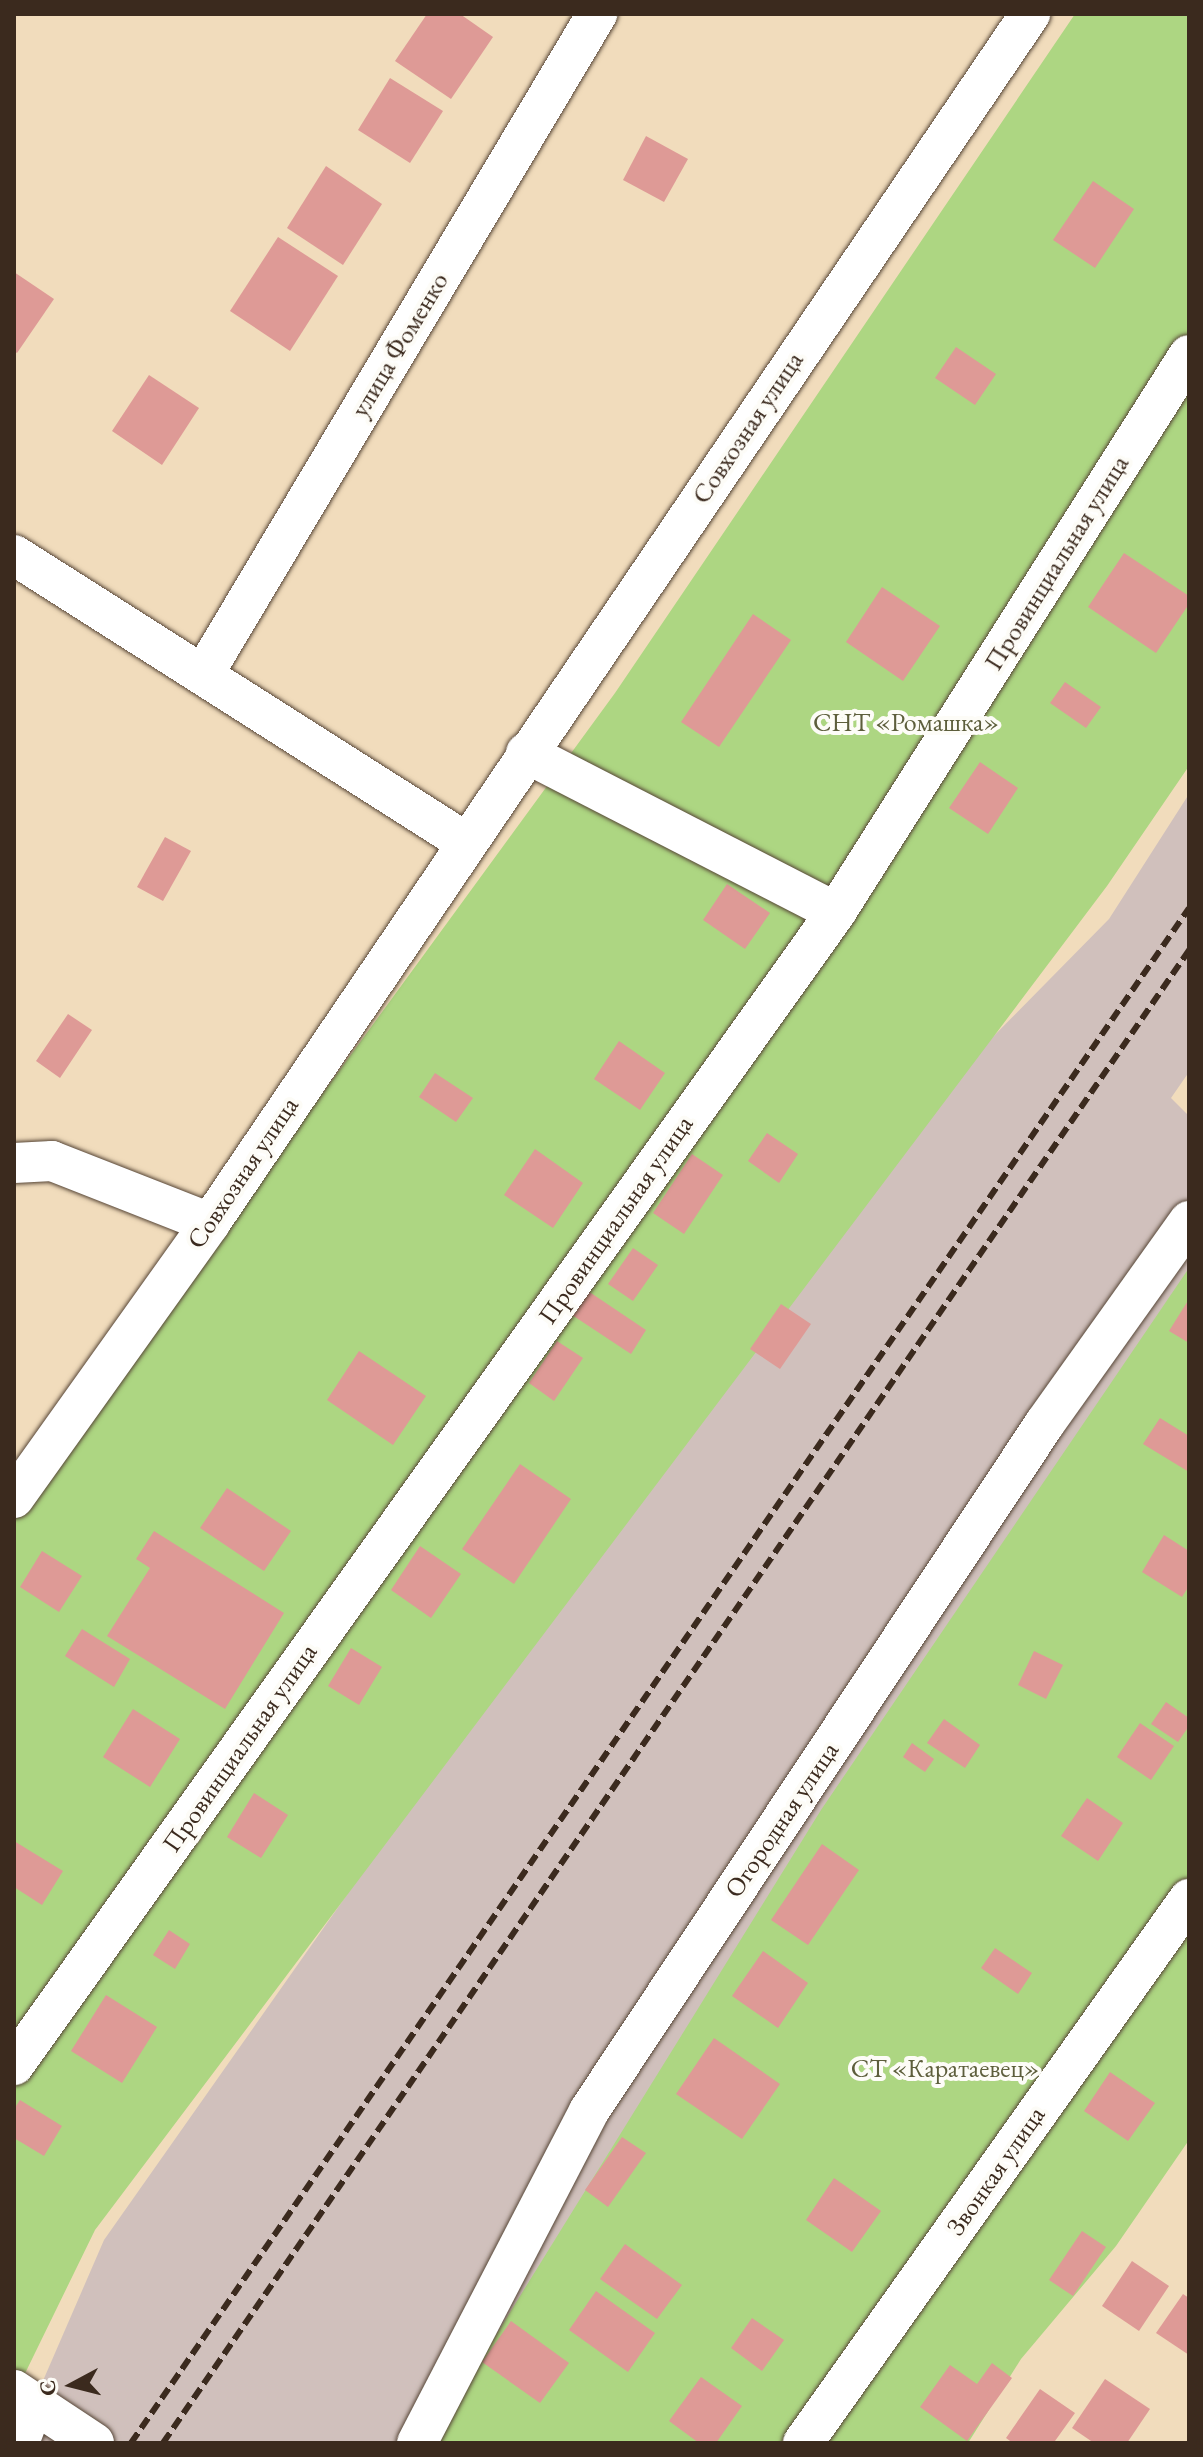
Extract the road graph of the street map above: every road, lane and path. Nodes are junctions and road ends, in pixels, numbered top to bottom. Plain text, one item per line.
1 (597, 14) edge
2 (1030, 14) edge
3 (1189, 355) edge
4 (17, 560) edge
5 (203, 675) junction
6 (526, 753) junction
7 (467, 843) junction
8 (836, 912) junction
9 (14, 1163) edge
10 (1189, 1221) edge
11 (210, 1223) junction
12 (14, 1498) edge
13 (1189, 1899) edge
14 (14, 2065) edge
15 (24, 2397) edge
16 (19, 2443) edge
17 (94, 2443) edge
18 (417, 2443) edge
19 (803, 2443) edge

1 - 5 street, улица Фоменко
2 - 6 street, Совхозная улица
3 - 8 street, Провинциальная улица
4 - 5 street
5 - 7 street
6 - 7 street, Совхозная улица
6 - 8 street
7 - 11 street, Совхозная улица
8 - 14 street, Провинциальная улица
9 - 11 street
10 - 18 street, Огородная улица
11 - 12 street, Совхозная улица
13 - 19 street, Звонкая улица
15 - 16 street
15 - 17 street

